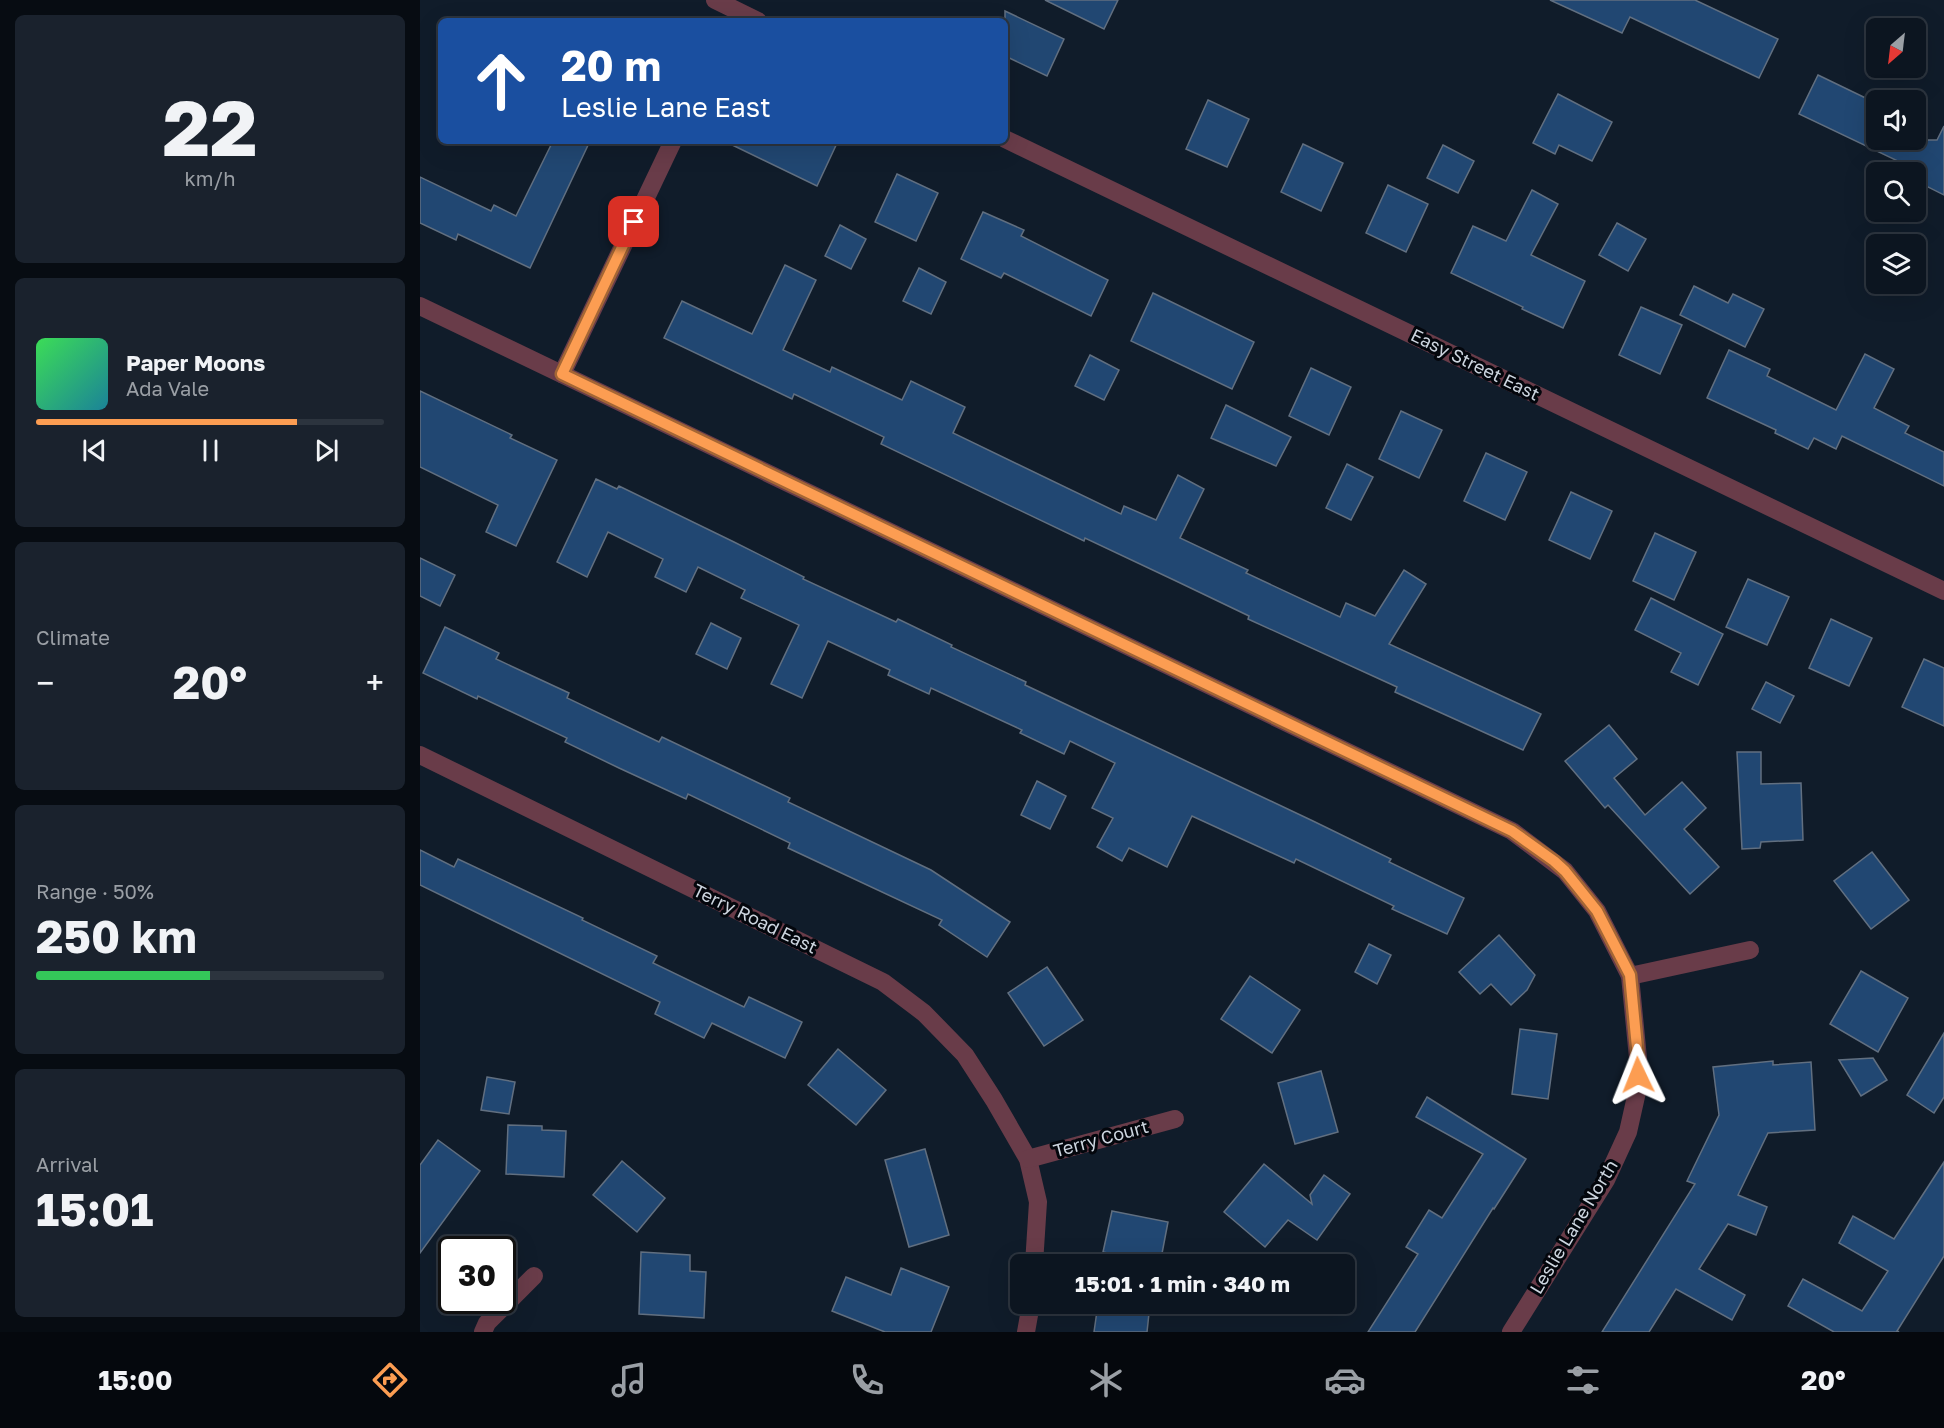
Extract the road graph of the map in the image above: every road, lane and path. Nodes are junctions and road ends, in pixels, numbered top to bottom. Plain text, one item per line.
1 (715, 0) edge
2 (732, 15) edge
3 (1008, 141) edge
4 (672, 144) edge
5 (420, 306) edge
6 (562, 374) junction
7 (1944, 591) edge
8 (420, 755) edge
9 (1750, 950) dead end
10 (1630, 975) junction
11 (1174, 1119) dead end
12 (1028, 1159) junction
13 (1035, 1254) edge
14 (534, 1276) dead end
15 (1029, 1314) edge
16 (483, 1332) edge
17 (1026, 1332) edge
18 (1511, 1332) edge

1 - 2 street
3 - 7 street, Easy Street East
4 - 6 street
5 - 6 street
6 - 10 street
8 - 12 street, Terry Road East
9 - 10 street
10 - 18 street, Leslie Lane North
11 - 12 street, Terry Court
12 - 13 street, Terry Road East
14 - 16 street
15 - 17 street

